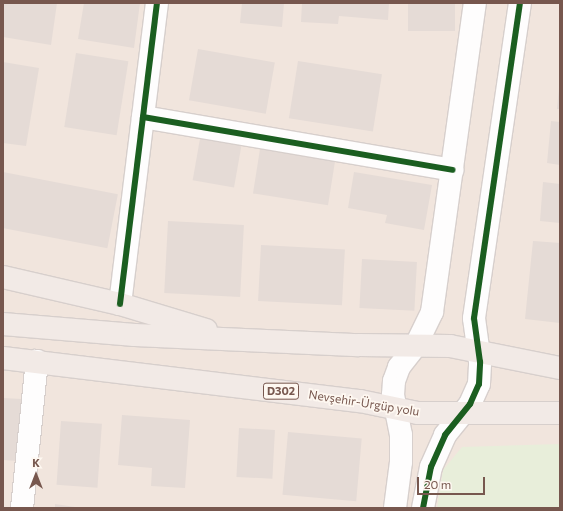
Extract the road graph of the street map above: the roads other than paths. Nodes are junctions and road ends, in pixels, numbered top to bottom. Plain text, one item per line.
1 (157, 3) edge
2 (475, 3) edge
3 (520, 3) edge
4 (143, 117) junction
5 (453, 170) junction
6 (3, 277) edge
7 (120, 304) junction
8 (3, 324) edge
9 (238, 340) junction
10 (416, 344) junction
11 (477, 352) junction
12 (3, 358) edge
13 (37, 361) junction
14 (560, 368) edge
15 (395, 409) junction
16 (463, 412) junction
17 (560, 413) edge
18 (22, 508) edge
19 (395, 508) edge
20 (423, 508) edge

1 - 4 street
2 - 5 street
3 - 11 street
4 - 5 street
4 - 7 street
5 - 10 street
6 - 7 highway
7 - 9 highway
8 - 9 highway
9 - 10 highway
10 - 11 highway
10 - 15 street
11 - 14 highway
11 - 16 street
12 - 13 highway, Nevşehir-Ürgüp yolu / D302
13 - 15 highway, Nevşehir-Ürgüp yolu / D302
13 - 18 street
15 - 16 highway, Nevşehir-Ürgüp yolu / D302
15 - 19 street
16 - 17 highway, Nevşehir-Ürgüp yolu / D302
16 - 20 street

